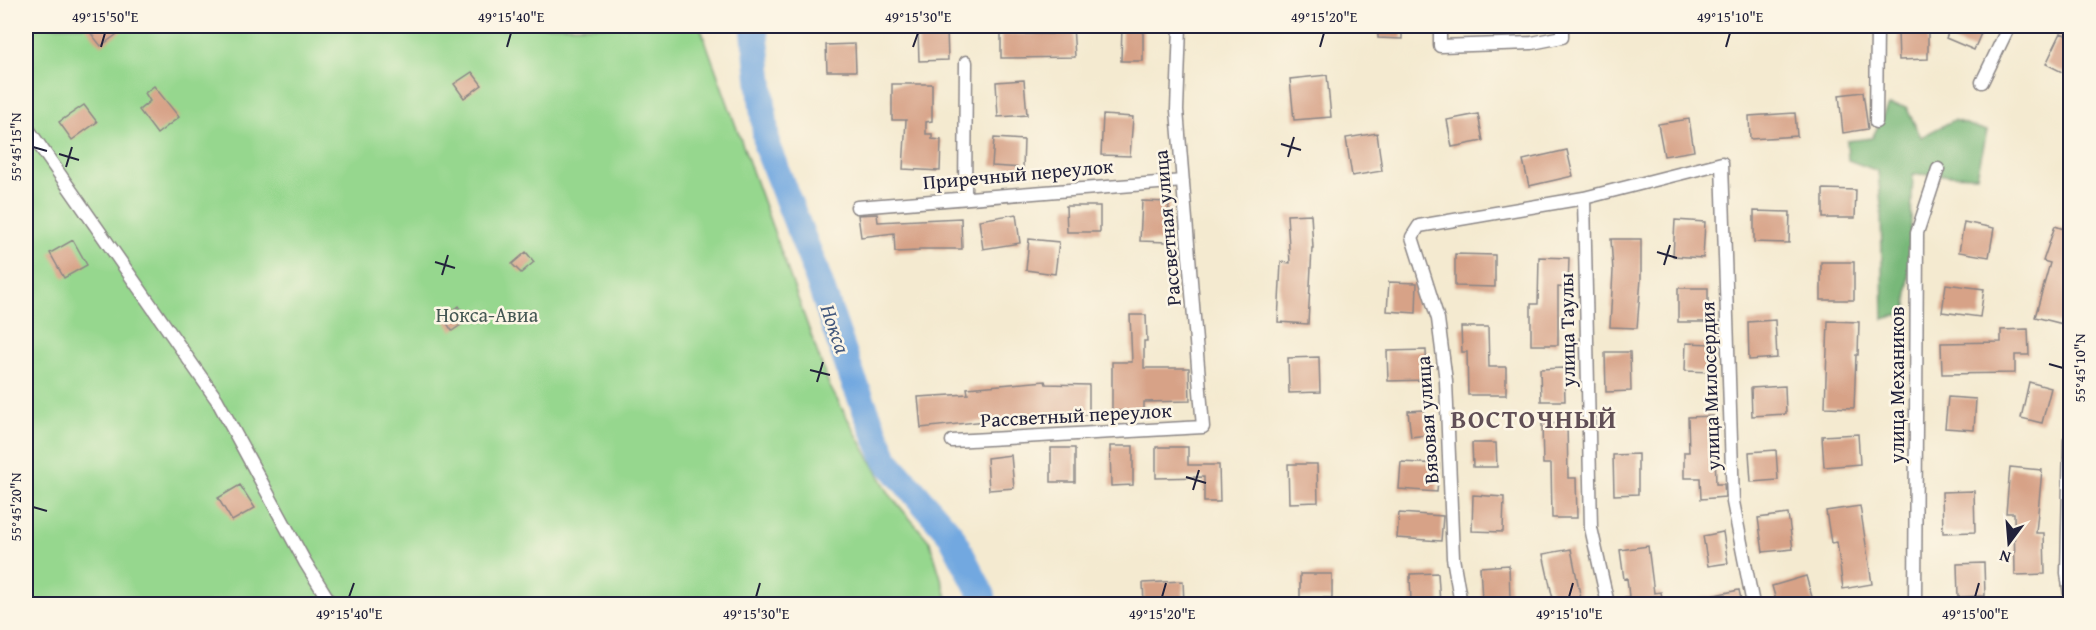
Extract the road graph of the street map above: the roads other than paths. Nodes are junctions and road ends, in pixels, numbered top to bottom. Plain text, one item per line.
1 (1180, 26) edge
2 (1440, 26) edge
3 (1562, 26) edge
4 (1877, 26) edge
5 (2009, 26) edge
6 (966, 62) dead end
7 (1982, 82) dead end
8 (1876, 122) dead end
9 (26, 126) edge
10 (1938, 169) dead end
11 (1183, 181) junction
12 (964, 198) junction
13 (1584, 198) junction
14 (857, 207) dead end
15 (1203, 427) joint
16 (2070, 440) edge
17 (952, 441) dead end
18 (2070, 595) edge
19 (331, 604) edge
20 (1461, 604) edge
21 (1608, 604) edge
22 (1753, 604) edge
23 (1915, 604) edge

1 - 11 street, Рассветная улица
2 - 3 street
4 - 8 street
5 - 7 street
6 - 12 street
9 - 19 street
10 - 23 street, улица Механиков
11 - 12 street, Приречный переулок
11 - 15 street, Рассветная улица
12 - 14 street, Приречный переулок
13 - 20 street, Вязовая улица
13 - 21 street, улица Таулы
13 - 22 street, улица Милосердия
15 - 17 street, Рассветный переулок
16 - 18 street

